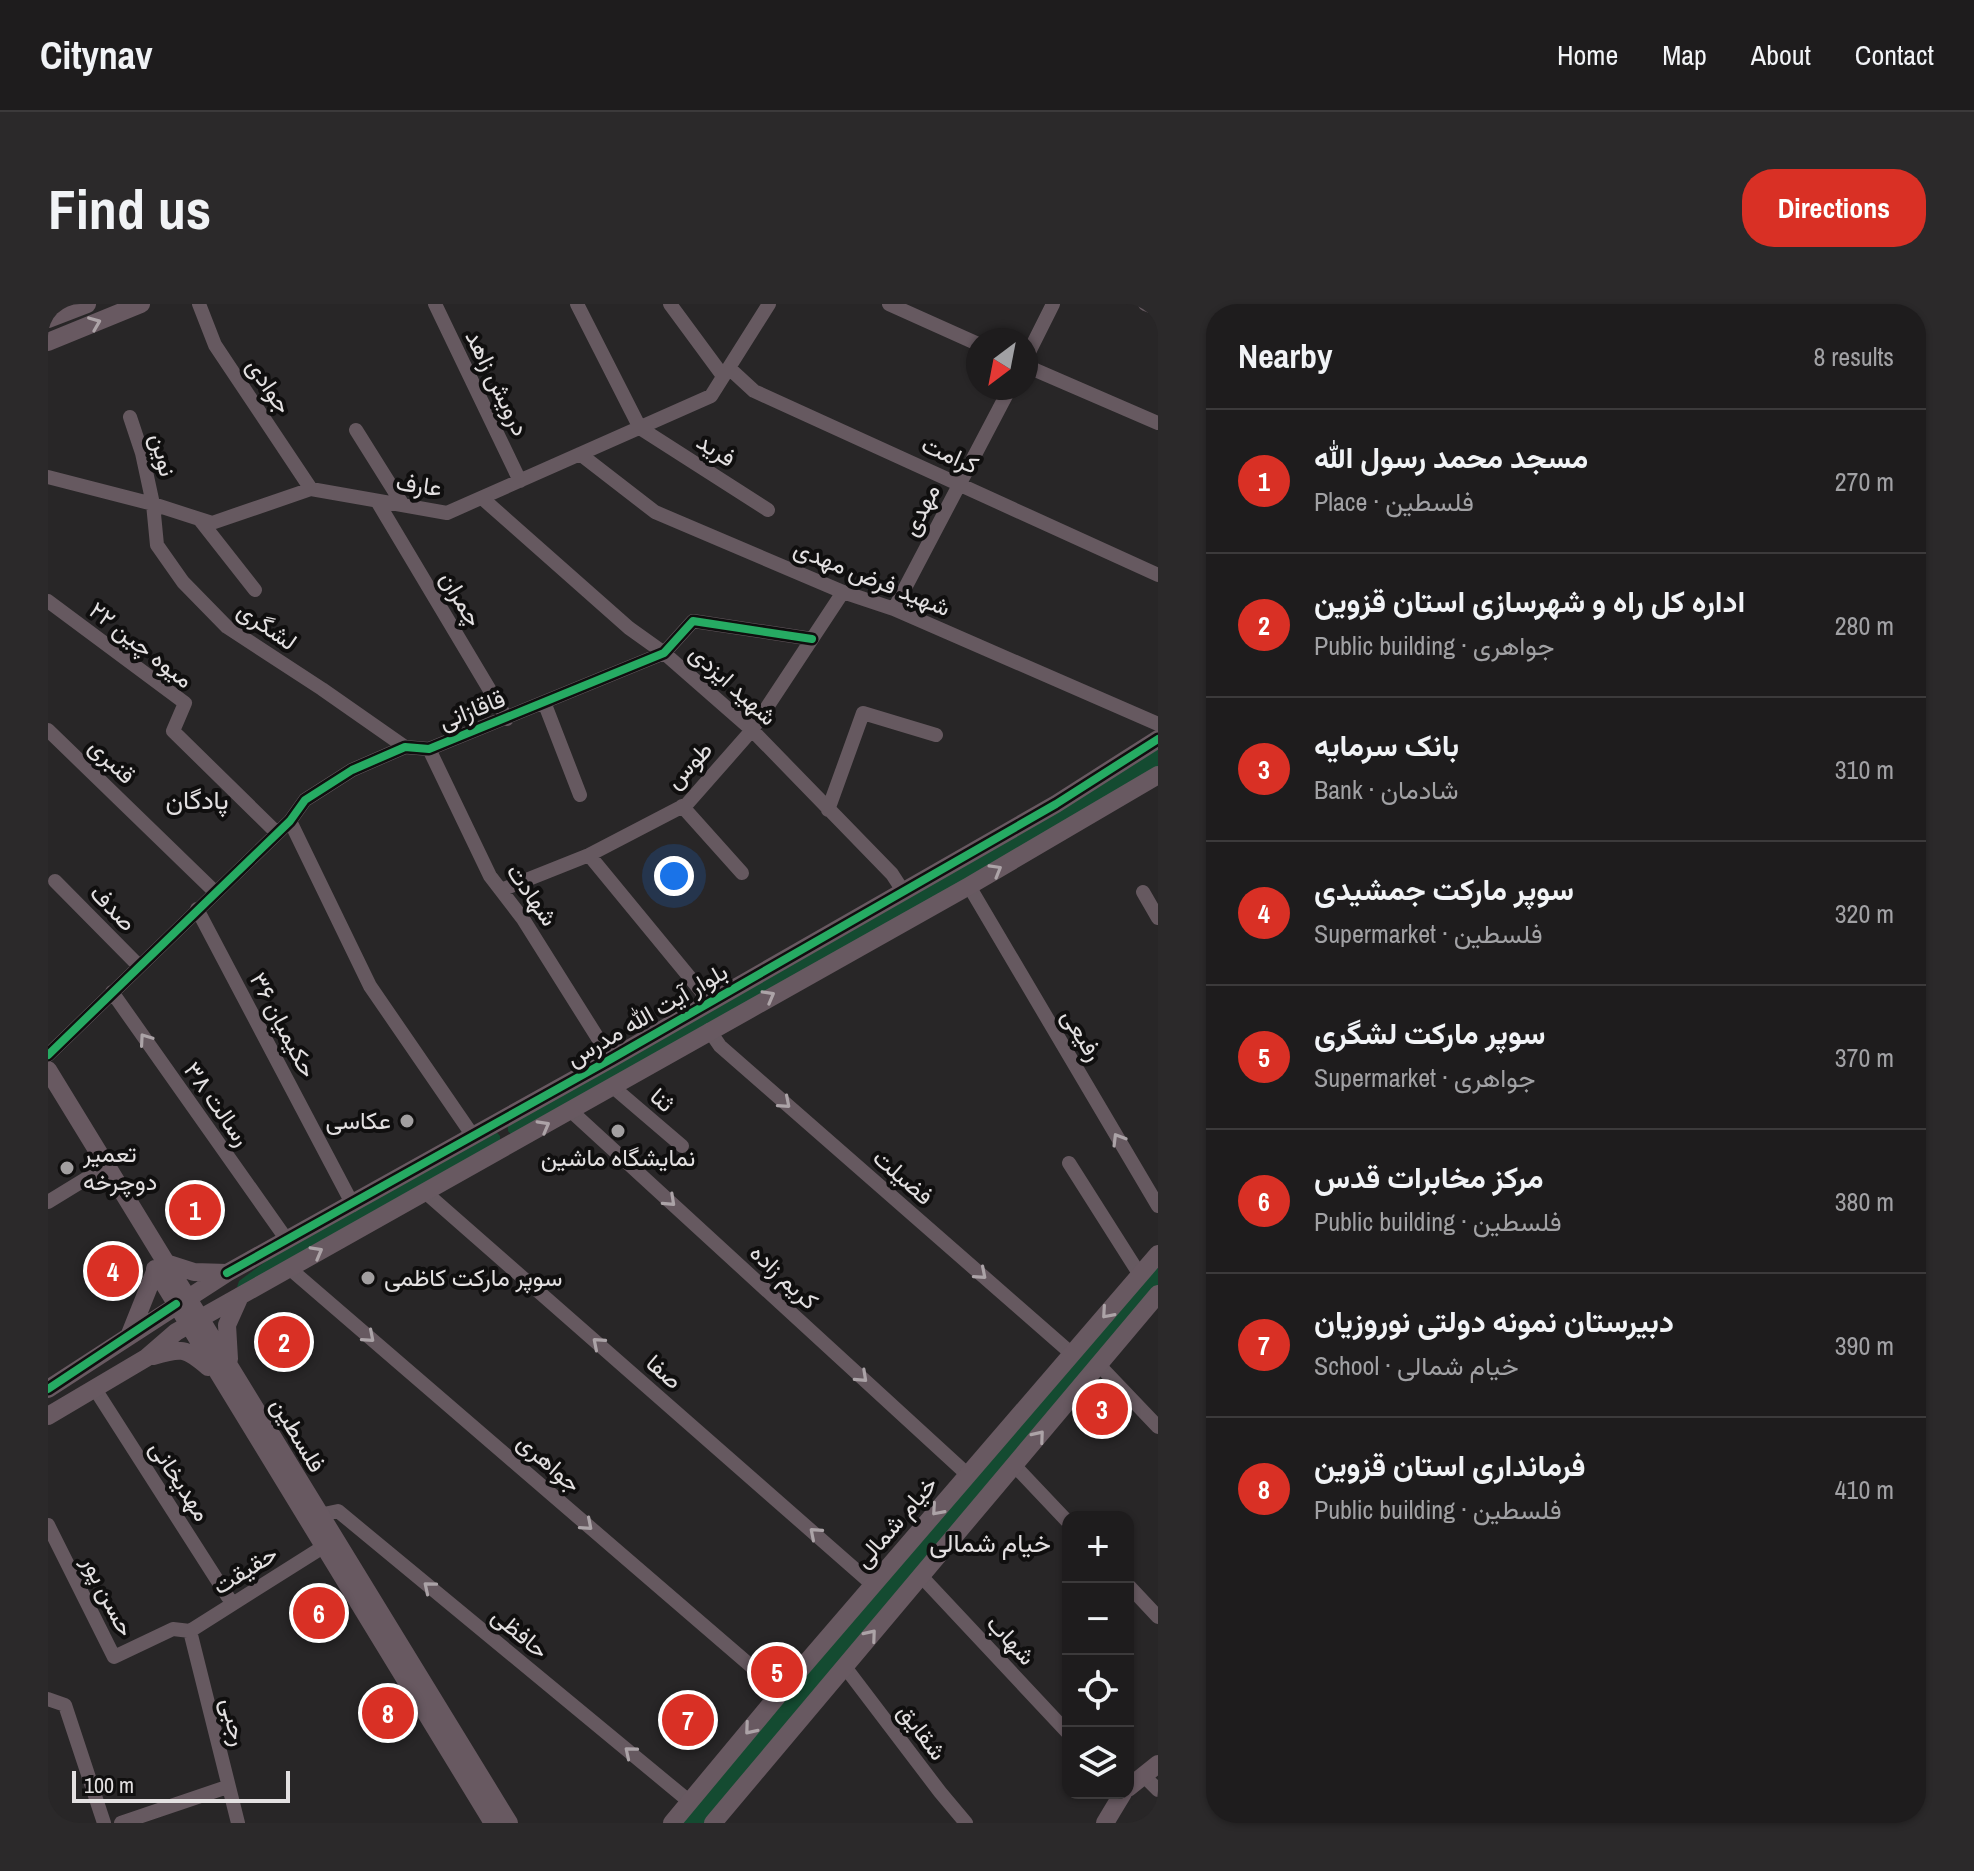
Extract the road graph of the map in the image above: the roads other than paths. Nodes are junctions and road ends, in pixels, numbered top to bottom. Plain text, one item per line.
1 (87, 304) edge
2 (141, 304) edge
3 (199, 304) edge
4 (435, 304) edge
5 (577, 304) edge
6 (670, 304) edge
7 (769, 304) edge
8 (889, 304) edge
9 (1052, 304) edge
10 (1145, 304) edge
11 (1158, 309) edge
12 (48, 319) edge
13 (1038, 333) edge
14 (966, 339) edge
15 (48, 342) edge
16 (1038, 371) edge
17 (726, 372) junction
18 (1004, 400) edge
19 (130, 417) dead end
20 (1158, 423) edge
21 (640, 428) junction
22 (356, 430) dead end
23 (580, 454) junction
24 (48, 477) edge
25 (520, 481) junction
26 (960, 483) junction
27 (311, 489) junction
28 (482, 498) junction
29 (377, 501) junction
30 (153, 504) junction
31 (403, 505) junction
32 (768, 510) dead end
33 (200, 520) junction
34 (1158, 575) edge
35 (255, 590) dead end
36 (843, 592) junction
37 (48, 601) edge
38 (894, 609) junction
39 (812, 639) junction
40 (664, 653) junction
41 (544, 702) junction
42 (507, 719) junction
43 (1158, 726) edge
44 (48, 730) edge
45 (752, 730) junction
46 (936, 735) dead end
47 (1158, 739) edge
48 (405, 747) junction
49 (429, 749) junction
50 (1158, 775) edge
51 (1085, 787) junction
52 (580, 795) dead end
53 (682, 806) junction
54 (828, 810) junction
55 (290, 821) junction
56 (277, 833) junction
57 (589, 855) junction
58 (742, 873) dead end
59 (55, 881) dead end
60 (969, 886) junction
61 (501, 890) junction
62 (214, 891) junction
63 (903, 891) junction
64 (1143, 892) dead end
65 (874, 908) junction
66 (197, 909) junction
67 (1158, 918) edge
68 (895, 926) junction
69 (139, 966) junction
70 (112, 992) junction
71 (710, 1002) junction
72 (709, 1030) junction
73 (48, 1055) edge
74 (611, 1059) junction
75 (48, 1070) edge
76 (613, 1087) junction
77 (48, 1088) edge
78 (571, 1111) junction
79 (499, 1122) junction
80 (473, 1136) junction
81 (509, 1145) junction
82 (682, 1146) dead end
83 (1069, 1163) dead end
84 (97, 1172) junction
85 (425, 1192) junction
86 (48, 1202) edge
87 (353, 1205) junction
88 (1158, 1206) edge
89 (312, 1227) junction
90 (287, 1240) junction
91 (1158, 1254) edge
92 (161, 1266) junction
93 (289, 1268) junction
94 (227, 1273) junction
95 (1140, 1275) junction
96 (1158, 1294) edge
97 (240, 1296) junction
98 (192, 1310) junction
99 (129, 1335) junction
100 (1072, 1354) junction
101 (146, 1358) junction
102 (1099, 1365) junction
103 (226, 1374) junction
104 (48, 1389) edge
105 (95, 1389) junction
106 (52, 1414) edge
107 (1158, 1427) edge
108 (1014, 1465) junction
109 (968, 1475) junction
110 (319, 1515) junction
111 (1062, 1516) edge
112 (48, 1525) edge
113 (323, 1547) junction
114 (921, 1576) junction
115 (873, 1585) junction
116 (1134, 1591) edge
117 (228, 1597) dead end
118 (1158, 1617) edge
119 (190, 1631) junction
120 (845, 1667) junction
121 (781, 1692) junction
122 (48, 1699) edge
123 (1062, 1727) edge
124 (1151, 1770) edge
125 (1134, 1783) edge
126 (227, 1787) junction
127 (1158, 1790) edge
128 (1119, 1799) edge
129 (690, 1802) junction
130 (104, 1823) edge
131 (121, 1823) edge
132 (238, 1823) edge
133 (493, 1823) edge
134 (509, 1823) edge
135 (672, 1823) edge
136 (713, 1823) edge
137 (966, 1823) edge
138 (1105, 1823) edge

1 - 12 main road
15 -> 2 main road
3 - 27 street, جوادی
4 - 25 street, درویش زاهد
5 - 21 street
6 - 17 street, کرامت
7 - 17 street, عارف
8 - 14 street
9 - 13 street
10 - 11 street
16 - 20 street
17 - 21 street, عارف
17 - 26 street, کرامت
18 - 26 street, مهدی
19 - 30 street, نوین
21 - 23 street, عارف
21 - 32 street, فرید
22 - 31 street
23 - 25 street, عارف
23 - 36 street, شهید فرض مهدی
24 - 30 street, عارف
25 - 28 street, عارف
26 - 34 street, کرامت
26 - 38 street, مهدی
27 - 29 street, عارف
27 - 33 street, عارف
28 - 31 street, عارف
28 - 40 street, شهید ایزدی
29 - 31 street, عارف
29 - 42 street, چمران
30 - 33 street, عارف
30 - 48 street, لشگری
33 - 35 street
36 - 38 street, شهید فرض مهدی
36 - 39 street, طوس
37 - 56 street, ۲۲ میوه چین
38 - 43 street, شهید فرض مهدی
39 - 40 street, قاقازانی
39 - 45 street, طوس
40 - 41 street, قاقازانی
40 - 45 street, شهید ایزدی
41 - 42 street, قاقازانی
41 - 52 street
42 - 49 street, قاقازانی
43 - 51 main road, بلوار آیت الله مدرس
44 - 62 street, قنبری
45 - 53 street, طوس
45 - 54 street, شهید ایزدی
46 - 54 street
47 - 51 main road, بلوار آیت الله مدرس
48 - 49 street, قاقازانی
48 - 55 street, قاقازانی
49 - 61 street, شهادت
60 -> 50 main road, بلوار آیت الله مدرس
51 - 63 main road, بلوار آیت الله مدرس
53 - 57 street, طوس
53 - 58 street
54 - 63 street, شهید ایزدی
55 - 56 street, قاقازانی
55 - 80 street
56 - 62 street, قاقازانی
57 - 61 street, طوس
57 - 71 street
59 - 69 street, صدف
60 - 68 main road, بلوار آیت الله مدرس
88 -> 60 street, رفیعی
61 - 74 street, شهادت
62 - 66 street, قاقازانی
63 - 65 main road, بلوار آیت الله مدرس
64 - 67 street
65 - 68 main road
65 - 71 main road, بلوار آیت الله مدرس
66 - 69 street, قاقازانی
66 - 87 street, ۳۶ حکیمیان
72 -> 68 main road, بلوار آیت الله مدرس
69 - 70 street, قاقازانی
70 - 73 street, قاقازانی
90 -> 70 street, ۳۸ رسالت
71 - 74 main road, بلوار آیت الله مدرس
72 - 76 main road, بلوار آیت الله مدرس
72 -> 100 street, فضیلت
74 - 79 main road, بلوار آیت الله مدرس
75 - 92 main road, فلسطین
76 - 78 main road, بلوار آیت الله مدرس
76 - 82 street, ثنا
77 - 84 main road, فلسطین
81 -> 78 main road, بلوار آیت الله مدرس
78 -> 109 street, کریم زاده
79 - 80 main road, بلوار آیت الله مدرس
79 - 81 main road
80 - 87 main road, بلوار آیت الله مدرس
81 - 85 main road, بلوار آیت الله مدرس
83 - 95 street
84 - 86 street
84 - 92 main road, فلسطین
93 -> 85 main road, بلوار آیت الله مدرس
115 -> 85 street, صفا
87 - 89 main road, بلوار آیت الله مدرس
89 - 90 main road, بلوار آیت الله مدرس
89 - 98 main road
90 - 94 main road, بلوار آیت الله مدرس
91 - 95 main road, خیام شمالی
92 - 94 main road
92 - 98 main road, فلسطین
92 - 99 main road
93 - 97 main road, بلوار آیت الله مدرس
93 -> 121 street, جواهری
94 - 98 main road, بلوار آیت الله مدرس
95 -> 100 main road, خیام شمالی
96 - 102 main road
97 - 98 main road, بلوار آیت الله مدرس
97 - 103 main road
98 - 99 main road, بلوار آیت الله مدرس
98 - 101 main road, بلوار آیت الله مدرس
98 - 103 main road, فلسطین
98 - 106 main road
99 - 104 main road, بلوار آیت الله مدرس
100 - 109 main road, خیام شمالی
101 - 103 main road
101 - 105 main road, بلوار آیت الله مدرس
102 - 107 street
108 -> 102 main road
103 - 110 main road, فلسطین
103 - 113 main road, فلسطین
105 - 106 main road, بلوار آیت الله مدرس
105 - 117 street, مهدیخانی
108 - 111 street
108 - 114 main road
109 -> 115 main road, خیام شمالی
129 -> 110 street, حافظی
110 - 134 main road, فلسطین
112 - 119 street, حسن پور
113 - 119 street, حقیقت
113 - 133 main road, فلسطین
120 -> 114 main road
114 - 123 street, شهاب
115 - 121 main road, خیام شمالی
116 - 118 street
119 - 126 street, رجبی
120 - 136 main road
120 - 137 street, شقایق
121 -> 129 main road, خیام شمالی
122 - 130 street
124 - 125 main road
124 - 127 street
126 - 131 street
126 - 132 street, رجبی
128 - 138 main road
129 - 135 main road, خیام شمالی

